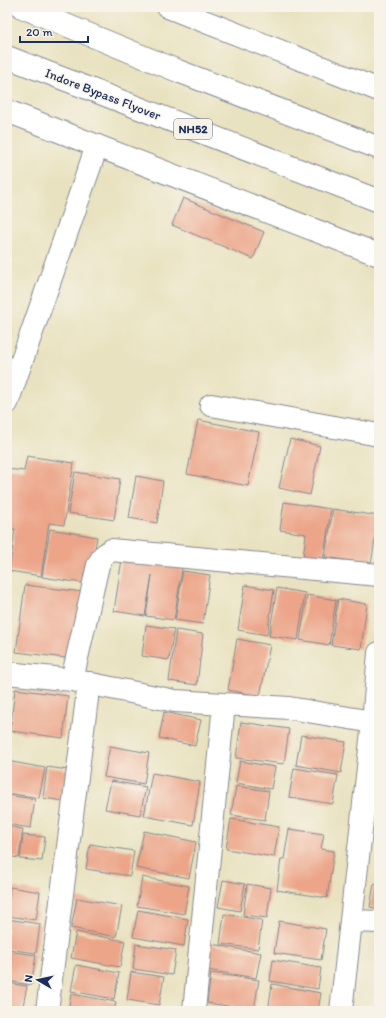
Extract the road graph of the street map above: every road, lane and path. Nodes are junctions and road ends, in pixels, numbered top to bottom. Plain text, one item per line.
1 (22, 7) edge
2 (168, 7) edge
3 (7, 57) edge
4 (379, 90) edge
5 (7, 111) edge
6 (98, 146) junction
7 (379, 148) edge
8 (379, 201) edge
9 (379, 255) edge
10 (7, 403) edge
11 (211, 405) dead end
12 (379, 435) edge
13 (379, 576) edge
14 (379, 653) edge
15 (7, 673) edge
16 (80, 682) junction
17 (224, 704) junction
18 (373, 722) junction
19 (352, 921) junction
20 (379, 922) edge
21 (47, 1011) edge
22 (194, 1011) edge
23 (341, 1011) edge

1 - 7 main road
2 - 4 main road
3 - 8 main road, Indore Bypass Flyover / NH52
5 - 6 main road
6 - 9 main road
6 - 10 main road
11 - 12 main road
13 - 16 main road
14 - 18 main road
15 - 16 main road
16 - 17 main road
16 - 21 main road
17 - 18 main road
17 - 22 main road
18 - 19 main road
19 - 20 main road
19 - 23 main road

